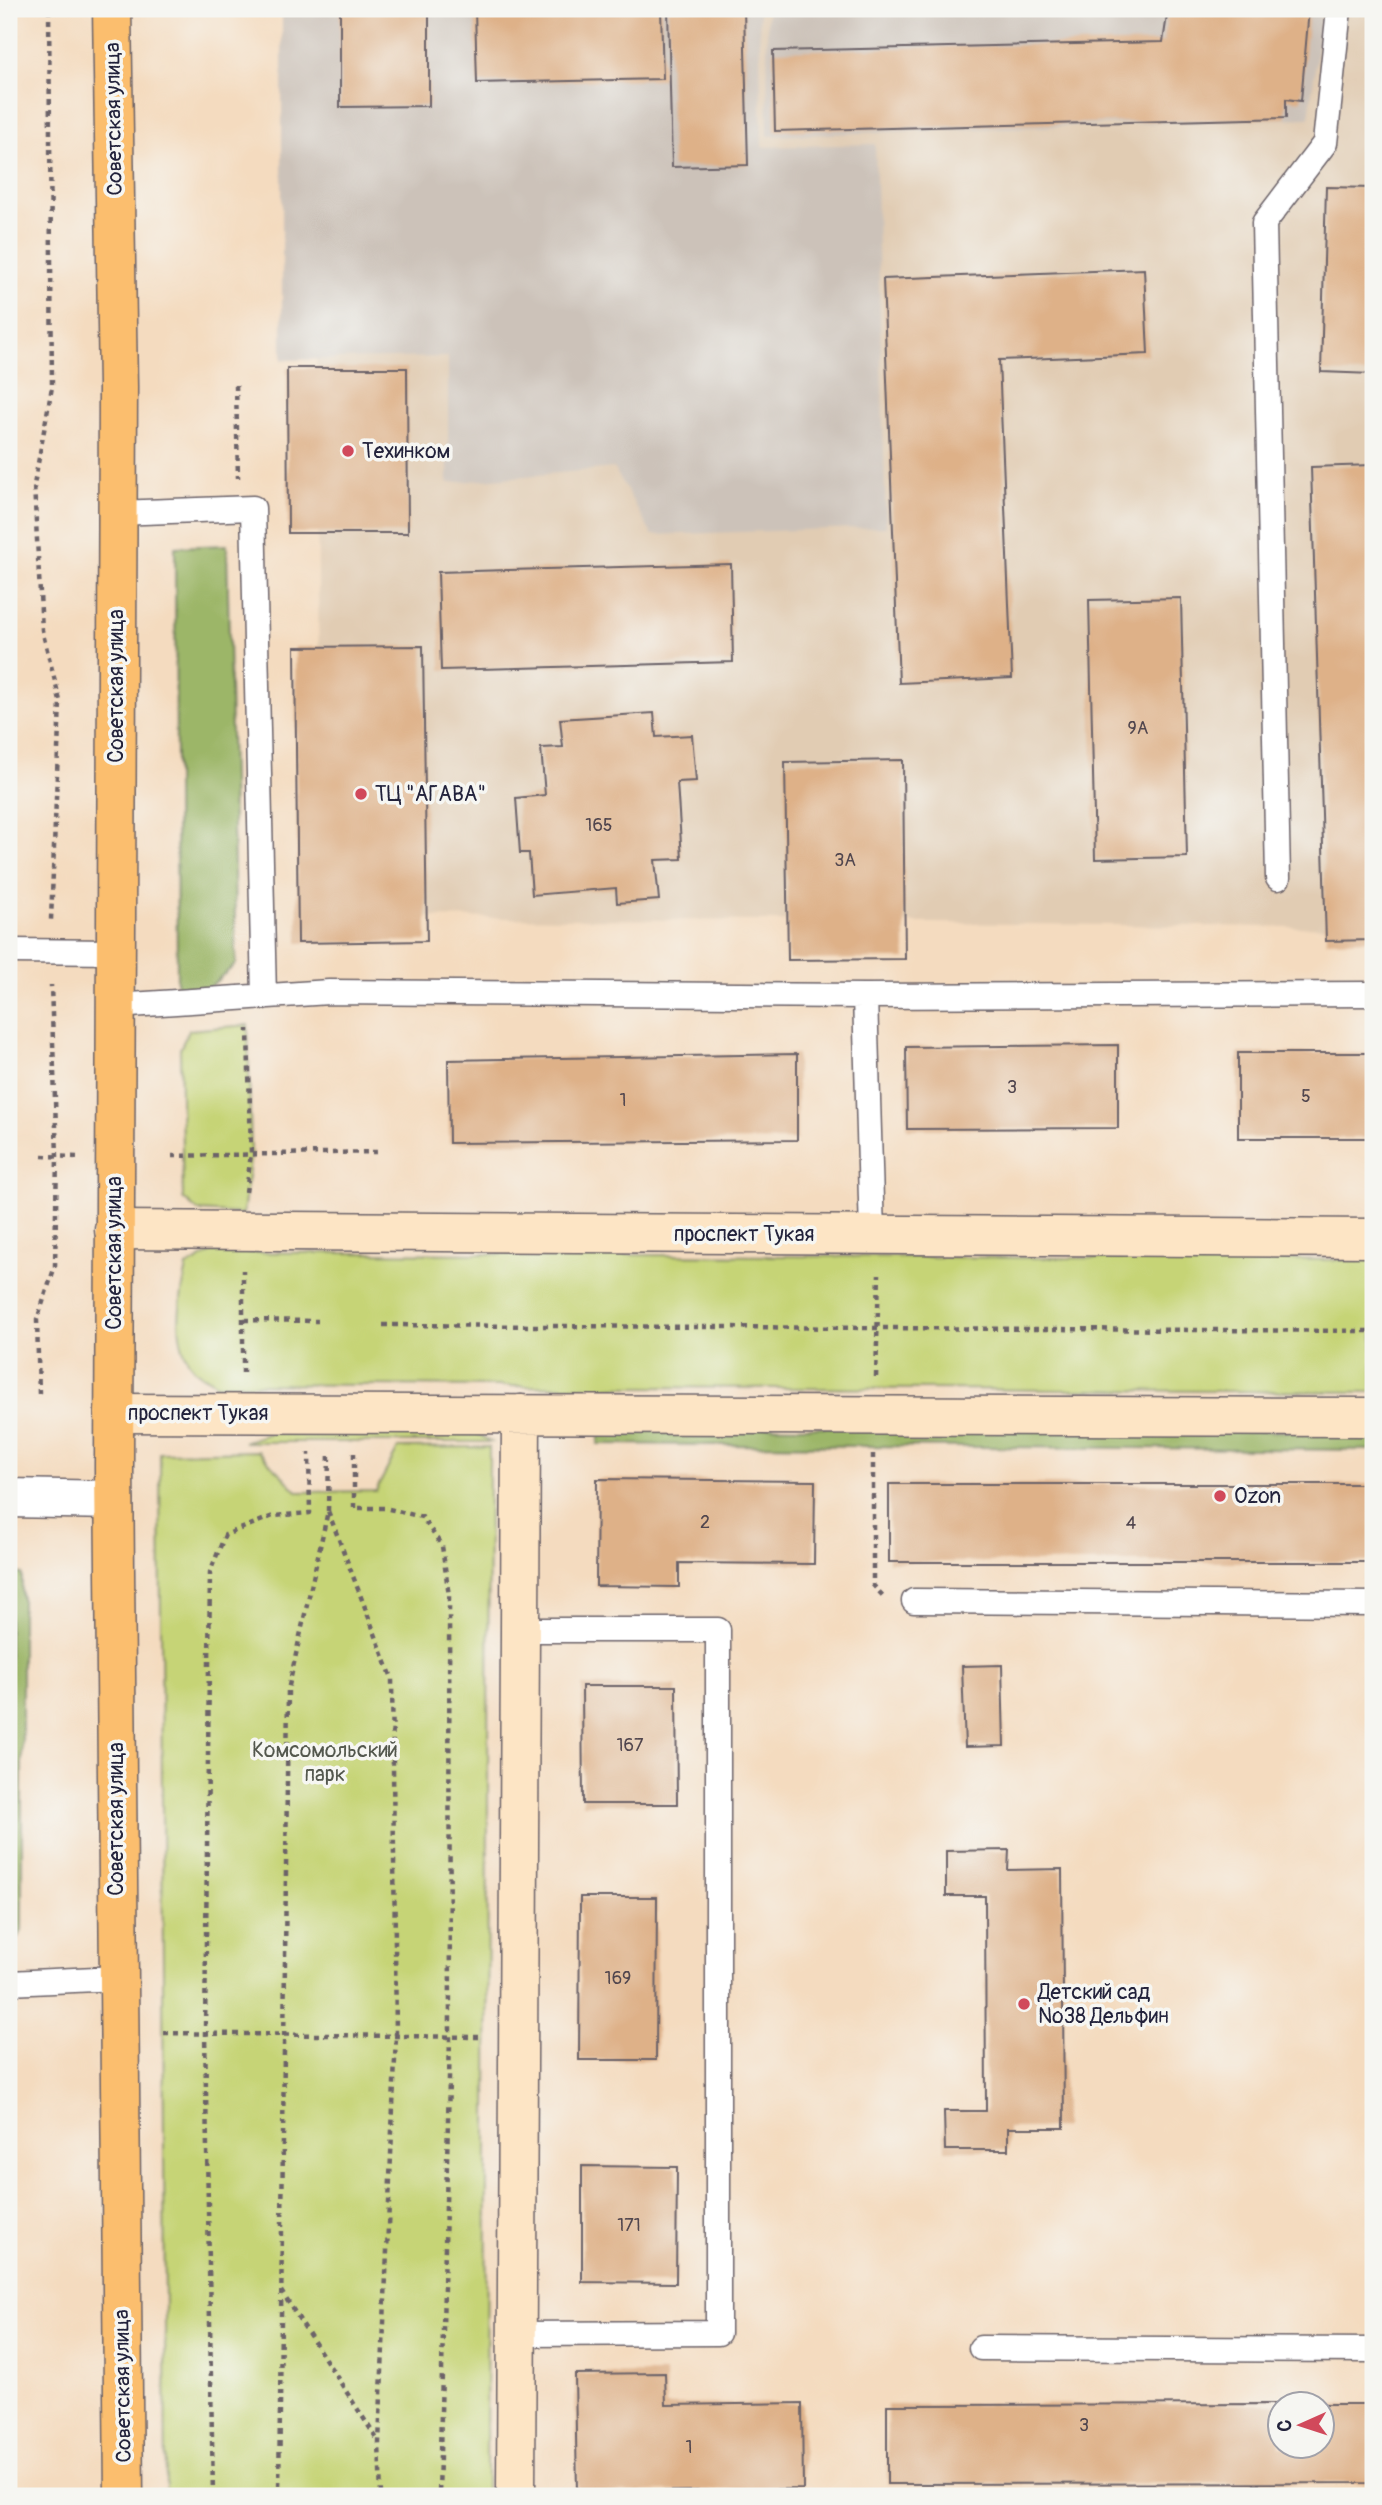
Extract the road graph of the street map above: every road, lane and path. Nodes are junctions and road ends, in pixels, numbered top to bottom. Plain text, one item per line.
1 (49, 9) edge
2 (113, 9) edge
3 (1339, 9) edge
4 (116, 513) junction
5 (1278, 878) dead end
6 (9, 951) edge
7 (50, 951) junction
8 (115, 952) junction
9 (1373, 994) edge
10 (865, 996) junction
11 (264, 997) junction
12 (114, 1006) junction
13 (378, 1153) dead end
14 (42, 1156) dead end
15 (57, 1156) junction
16 (172, 1156) dead end
17 (85, 1157) dead end
18 (114, 1230) junction
19 (1373, 1238) edge
20 (876, 1251) junction
21 (243, 1265) dead end
22 (244, 1320) junction
23 (318, 1321) dead end
24 (383, 1325) dead end
25 (878, 1327) junction
26 (1373, 1331) edge
27 (243, 1384) dead end
28 (876, 1388) dead end
29 (39, 1394) dead end
30 (114, 1413) junction
31 (521, 1414) junction
32 (1373, 1417) edge
33 (329, 1441) dead end
34 (354, 1441) dead end
35 (309, 1442) dead end
36 (873, 1446) dead end
37 (9, 1499) edge
38 (114, 1500) junction
39 (328, 1511) junction
40 (914, 1601) joint
41 (1373, 1604) edge
42 (520, 1630) junction
43 (118, 1978) junction
44 (9, 1983) edge
45 (164, 2032) dead end
46 (205, 2033) junction
47 (284, 2034) junction
48 (396, 2035) junction
49 (450, 2037) junction
50 (487, 2037) dead end
51 (281, 2290) junction
52 (517, 2334) junction
53 (981, 2348) dead end
54 (1373, 2350) edge
55 (379, 2443) junction
56 (124, 2496) edge
57 (213, 2496) edge
58 (279, 2496) edge
59 (381, 2496) edge
60 (439, 2496) edge
61 (516, 2496) edge

1 - 7 path
2 - 4 main road, Советская улица
3 - 5 lane
4 - 8 main road, Советская улица
4 - 11 lane
6 - 7 lane
7 - 8 lane
7 - 15 path
8 - 12 main road, Советская улица
9 - 10 lane
10 - 11 lane
10 - 20 lane
11 - 12 lane
12 - 18 main road, Советская улица
13 - 16 path
14 - 15 path
15 - 17 path
15 - 29 path
18 - 20 main road, проспект Тукая
18 - 30 main road, Советская улица
19 - 20 main road, проспект Тукая
20 - 25 path
21 - 22 path
22 - 23 path
22 - 27 path
24 - 25 path
25 - 26 path
25 - 28 path
30 - 31 main road, проспект Тукая
30 - 38 main road, Советская улица
31 - 32 main road, проспект Тукая
31 - 42 main road
33 - 39 path
34 - 49 path
35 - 46 path
36 - 40 path
37 - 38 street
38 - 43 main road, Советская улица
39 - 47 path
39 - 48 path
40 - 41 lane
42 - 52 main road
42 - 52 lane
43 - 44 lane
43 - 56 main road, Советская улица
45 - 46 path
46 - 47 path
46 - 57 path
47 - 48 path
47 - 51 path
48 - 49 path
48 - 55 path
49 - 50 path
49 - 60 path
51 - 55 path
51 - 58 path
52 - 61 main road
53 - 54 lane
55 - 59 path

